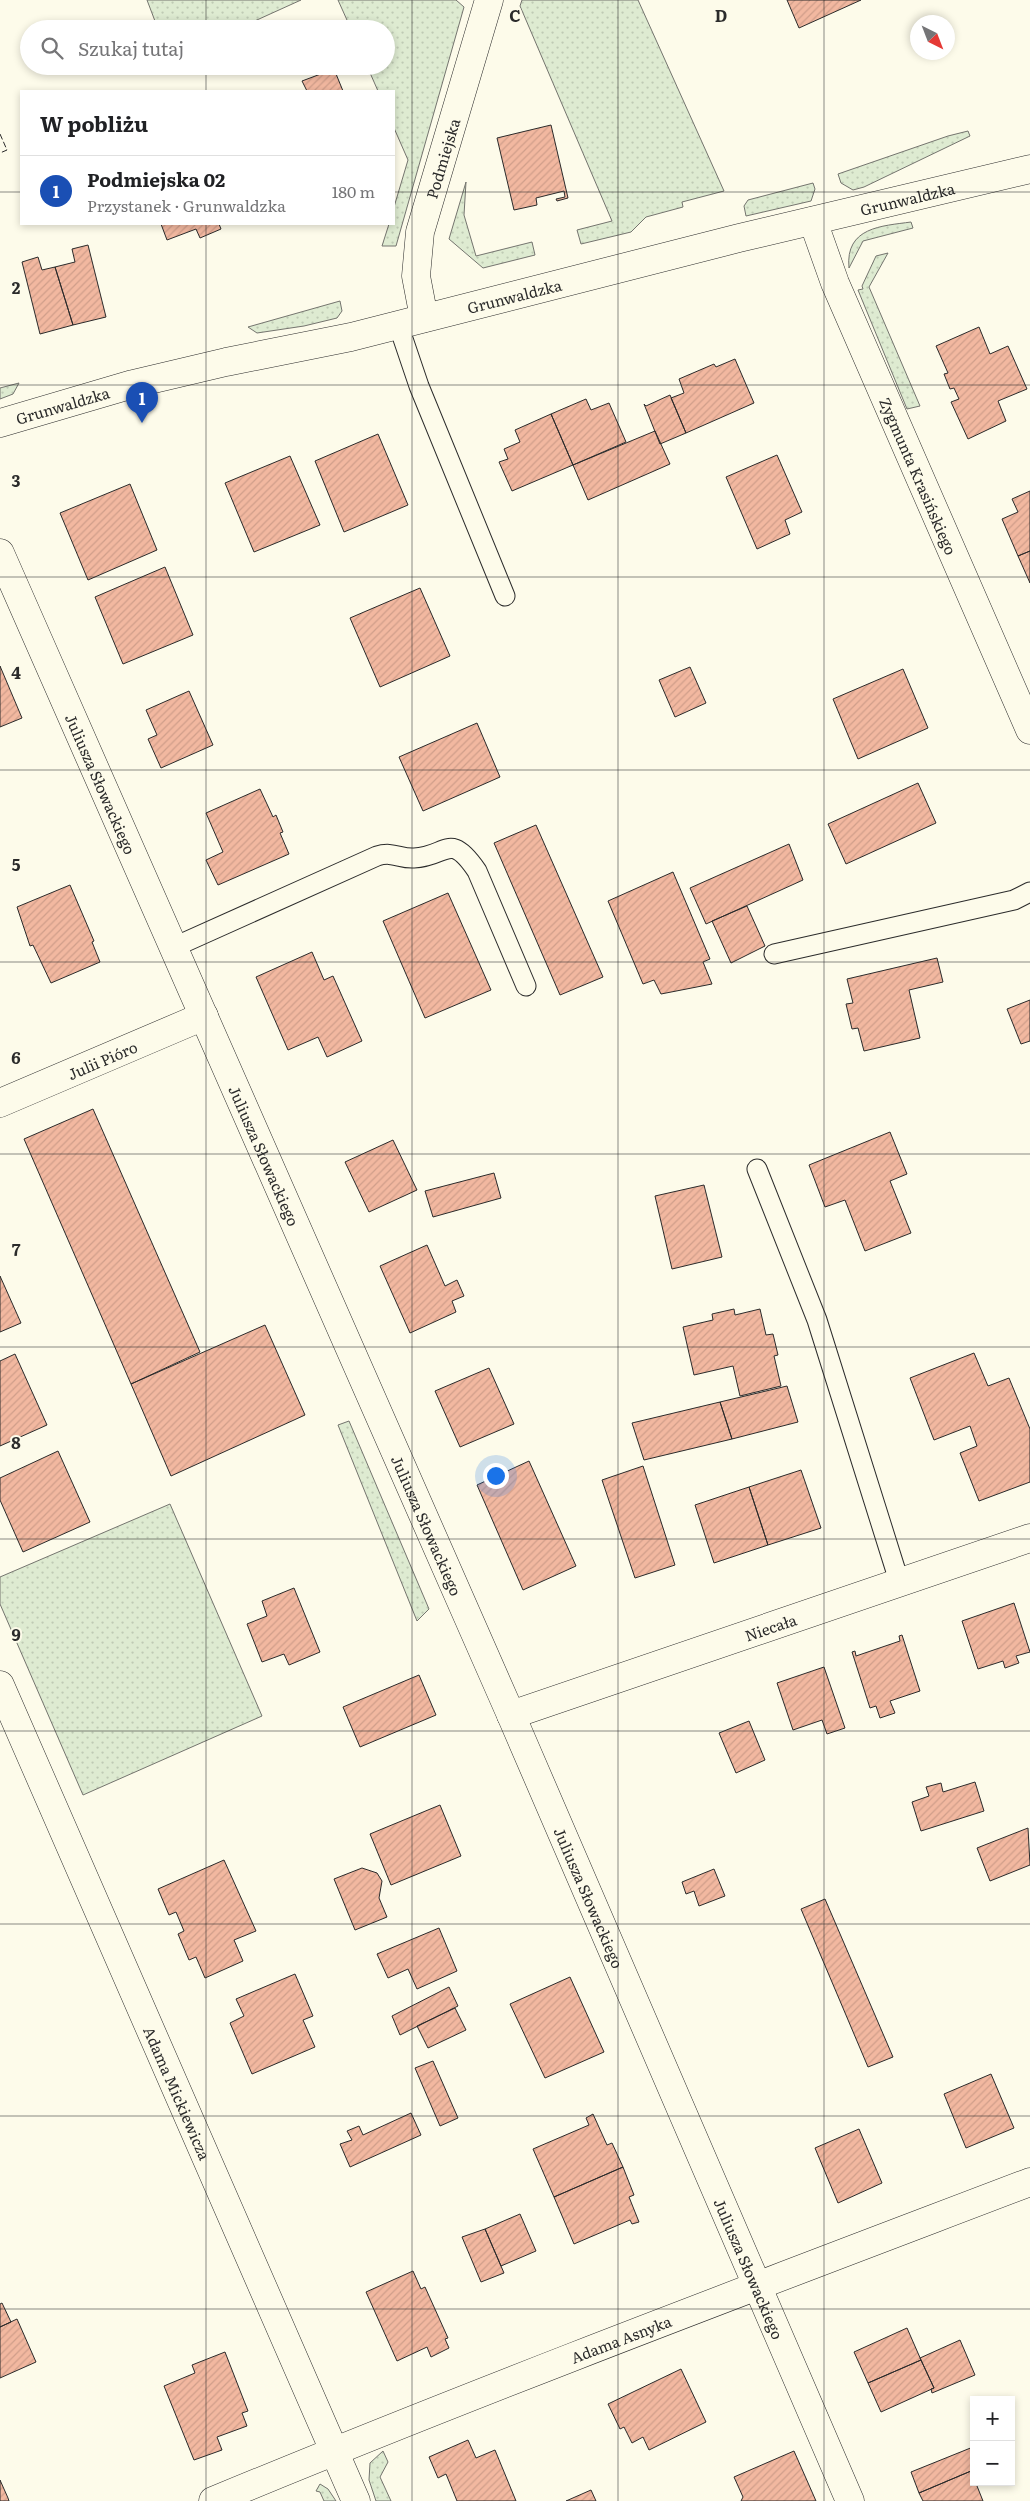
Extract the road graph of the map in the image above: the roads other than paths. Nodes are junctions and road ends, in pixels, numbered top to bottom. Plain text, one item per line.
1 (489, 0) edge
2 (1030, 170) edge
3 (814, 220) junction
4 (411, 321) junction
5 (0, 422) edge
6 (0, 553) edge
7 (505, 596) dead end
8 (1030, 730) edge
9 (1030, 892) edge
10 (172, 948) junction
11 (774, 954) dead end
12 (526, 986) dead end
13 (204, 1016) junction
14 (0, 1104) edge
15 (758, 1169) dead end
16 (1030, 1538) edge
17 (899, 1581) junction
18 (0, 1685) edge
19 (511, 1715) junction
20 (1030, 2182) edge
21 (756, 2286) junction
22 (335, 2451) junction
23 (213, 2501) edge
24 (356, 2501) edge
25 (850, 2501) edge

1 - 4 street, Podmiejska
2 - 3 street, Grunwaldzka
3 - 4 street, Grunwaldzka
3 - 8 street, Zygmunta Krasińskiego
4 - 5 street, Grunwaldzka
4 - 7 lane
6 - 10 street, Juliusza Słowackiego
9 - 11 lane
10 - 12 lane
10 - 13 street, Juliusza Słowackiego
13 - 14 street, Julii Pióro
13 - 19 street, Juliusza Słowackiego
15 - 17 lane
16 - 17 street, Niecała
17 - 19 street, Niecała
18 - 22 street, Adama Mickiewicza
19 - 21 street, Juliusza Słowackiego
20 - 21 street, Adama Asnyka
21 - 22 street, Adama Asnyka
21 - 25 street, Juliusza Słowackiego
22 - 23 street, Adama Asnyka
22 - 24 street, Adama Mickiewicza

